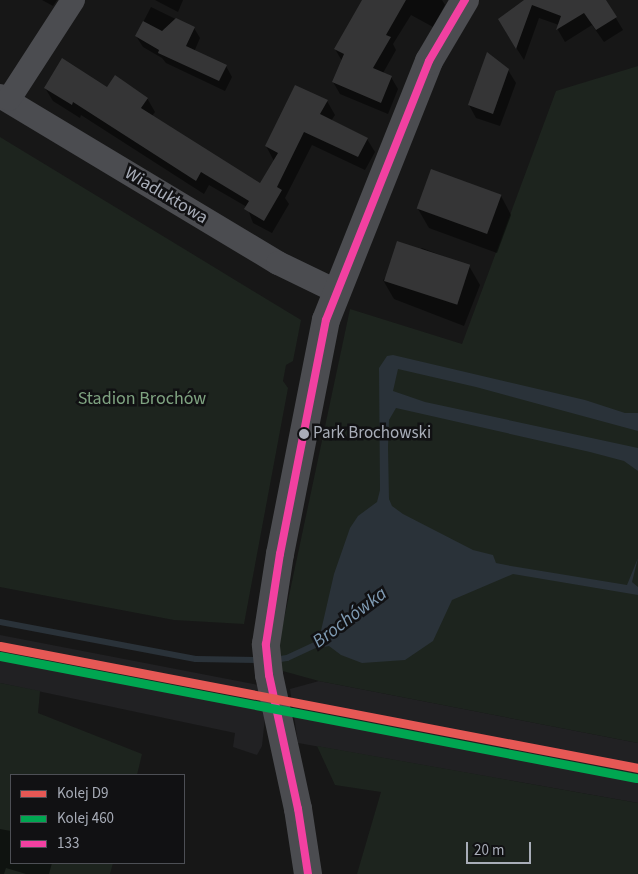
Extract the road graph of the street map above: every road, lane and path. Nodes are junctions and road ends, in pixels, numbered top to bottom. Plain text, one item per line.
1 (73, 0) edge
2 (465, 0) edge
3 (4, 97) edge
4 (336, 291) junction
5 (308, 874) edge

1 - 3 street
2 - 4 street
3 - 4 street, Wiaduktowa
4 - 5 street

